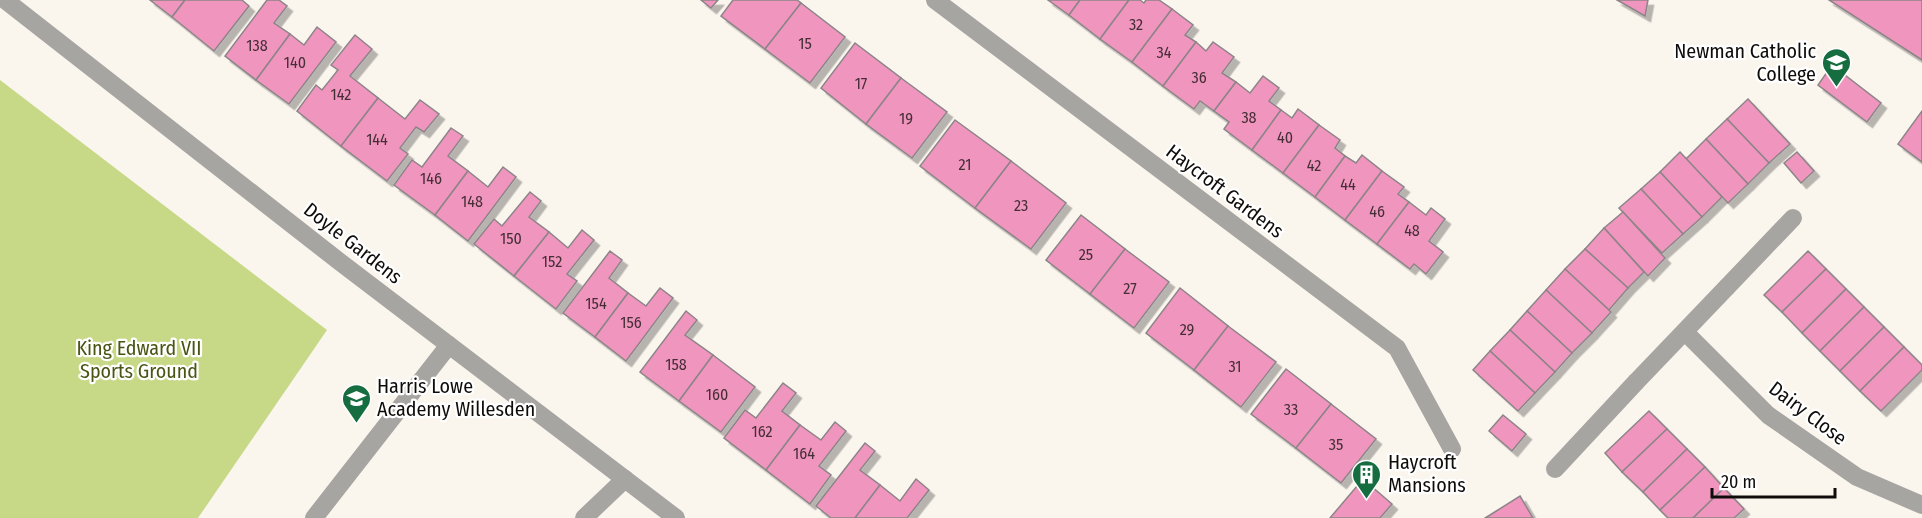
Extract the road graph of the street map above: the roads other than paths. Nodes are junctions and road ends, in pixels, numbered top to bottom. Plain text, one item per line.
1 (5, 0) edge
2 (935, 0) edge
3 (1793, 218) dead end
4 (1686, 332) junction
5 (449, 345) junction
6 (1452, 449) dead end
7 (1555, 469) dead end
8 (625, 479) junction
9 (1922, 506) edge
10 (314, 518) edge
11 (584, 518) edge
12 (676, 518) edge

1 - 5 street, Doyle Gardens
2 - 6 street, Haycroft Gardens
3 - 4 street
4 - 7 street
4 - 9 street, Dairy Close
5 - 8 street, Doyle Gardens
5 - 10 street
8 - 11 street
8 - 12 street, Doyle Gardens

